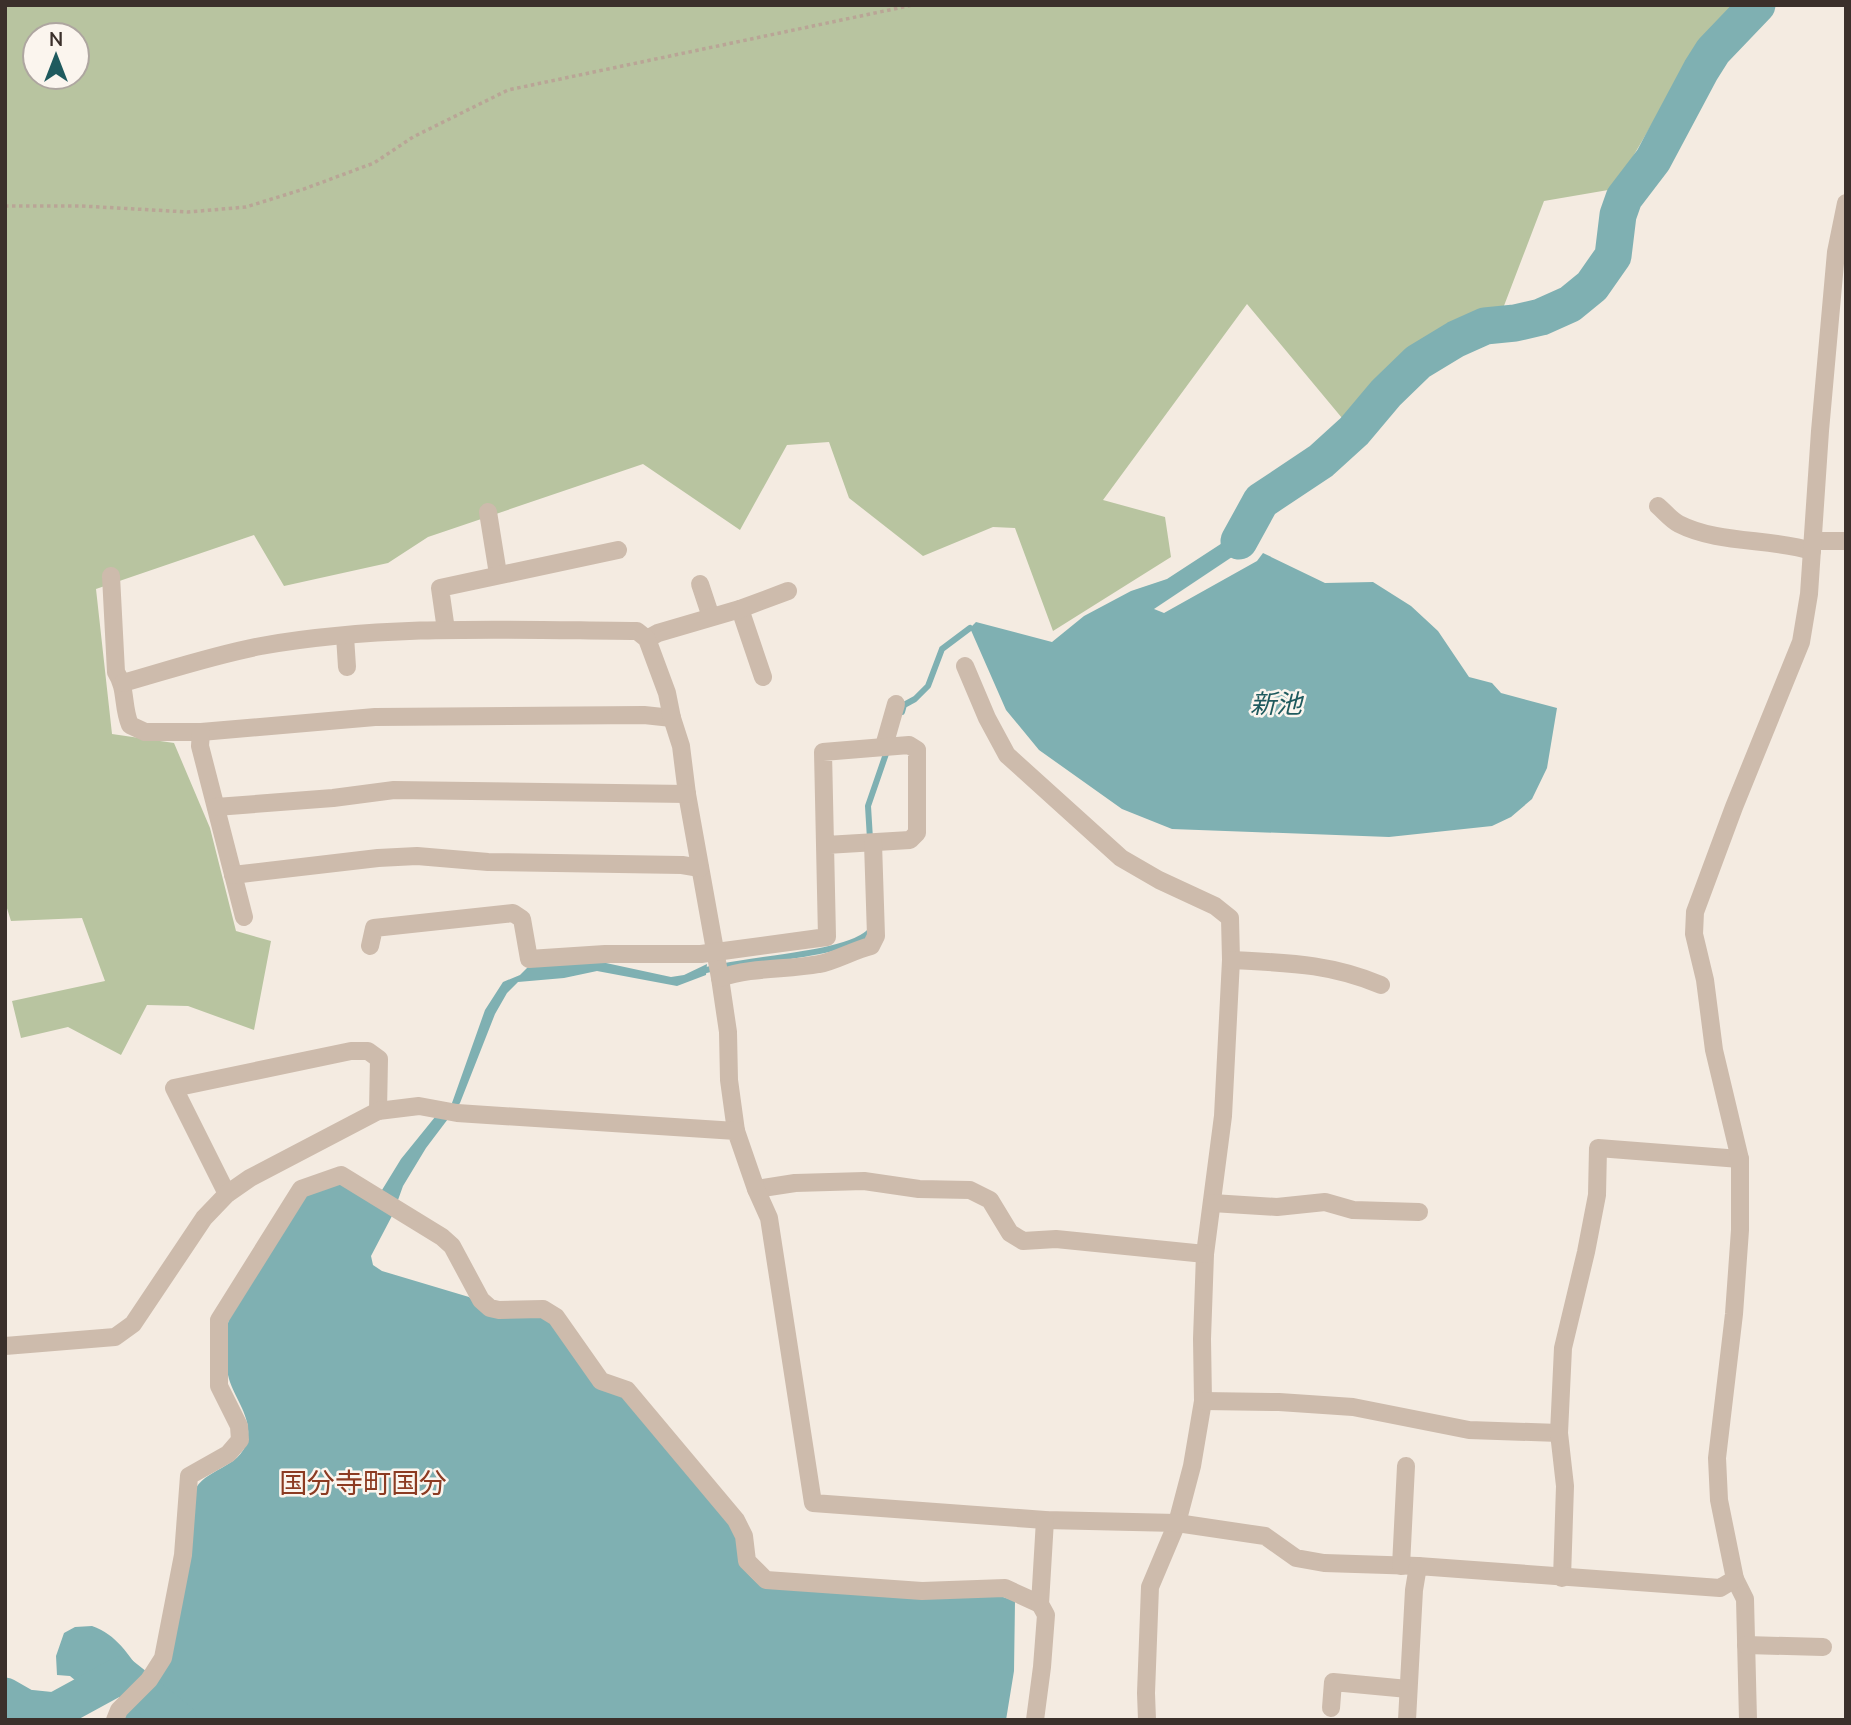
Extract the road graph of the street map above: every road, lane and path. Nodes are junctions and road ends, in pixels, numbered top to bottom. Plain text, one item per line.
1 (913, 5) edge
2 (1846, 203) edge
3 (5, 206) edge
4 (1658, 506) dead end
5 (488, 512) dead end
6 (1846, 541) edge
7 (1813, 546) junction
8 (618, 550) dead end
9 (498, 574) junction
10 (111, 576) dead end
11 (700, 584) dead end
12 (788, 591) dead end
13 (740, 609) junction
14 (711, 617) junction
15 (446, 630) junction
16 (345, 636) junction
17 (647, 639) junction
18 (965, 666) dead end
19 (346, 667) dead end
20 (763, 677) dead end
21 (123, 683) junction
22 (896, 704) dead end
23 (671, 718) junction
24 (201, 732) junction
25 (884, 746) junction
26 (687, 794) junction
27 (216, 807) junction
28 (873, 843) junction
29 (826, 845) junction
30 (700, 868) junction
31 (233, 874) junction
32 (244, 917) dead end
33 (370, 946) dead end
34 (1231, 960) junction
35 (718, 966) junction
36 (1381, 985) dead end
37 (377, 1111) junction
38 (736, 1131) junction
39 (1740, 1159) junction
40 (756, 1189) junction
41 (227, 1194) junction
42 (1212, 1203) junction
43 (1419, 1212) dead end
44 (1205, 1254) junction
45 (5, 1346) edge
46 (1203, 1401) junction
47 (1559, 1433) junction
48 (1406, 1466) dead end
49 (1045, 1520) junction
50 (1177, 1523) junction
51 (1409, 1566) junction
52 (1562, 1578) junction
53 (1735, 1579) junction
54 (1040, 1604) junction
55 (1746, 1645) junction
56 (1823, 1647) dead end
57 (1408, 1689) junction
58 (1331, 1708) dead end
59 (115, 1720) edge
60 (1035, 1720) edge
61 (1147, 1720) edge
62 (1407, 1720) edge
63 (1748, 1720) edge

1 - 3 path
2 - 7 street
4 - 7 street
5 - 9 street
6 - 7 street
7 - 39 street
8 - 9 street
9 - 15 street
10 - 21 street
11 - 14 street
12 - 13 street
13 - 14 street
13 - 20 street
14 - 17 street
15 - 16 street
15 - 17 street
16 - 19 street
16 - 21 street
17 - 23 street
18 - 34 street
21 - 24 street
22 - 25 street
23 - 24 street
23 - 26 street
24 - 27 street
25 - 28 street
25 - 29 street
26 - 27 street
26 - 30 street
27 - 31 street
28 - 29 street
28 - 35 street
29 - 35 street
30 - 31 street
30 - 35 street
31 - 32 street
33 - 35 street
34 - 36 street
34 - 42 street
35 - 38 street
37 - 38 street
37 - 41 street
37 - 41 street
38 - 40 street
39 - 47 street
39 - 53 street
40 - 44 street
40 - 49 street
41 - 45 street
42 - 43 street
42 - 44 street
44 - 46 street
46 - 47 street
46 - 50 street
47 - 52 street
48 - 51 street
49 - 50 street
49 - 54 street
50 - 51 street
50 - 61 street
51 - 52 street
51 - 57 street
52 - 53 street
53 - 55 street
54 - 59 street
54 - 60 street
55 - 56 street
55 - 63 street
57 - 58 street
57 - 62 street

